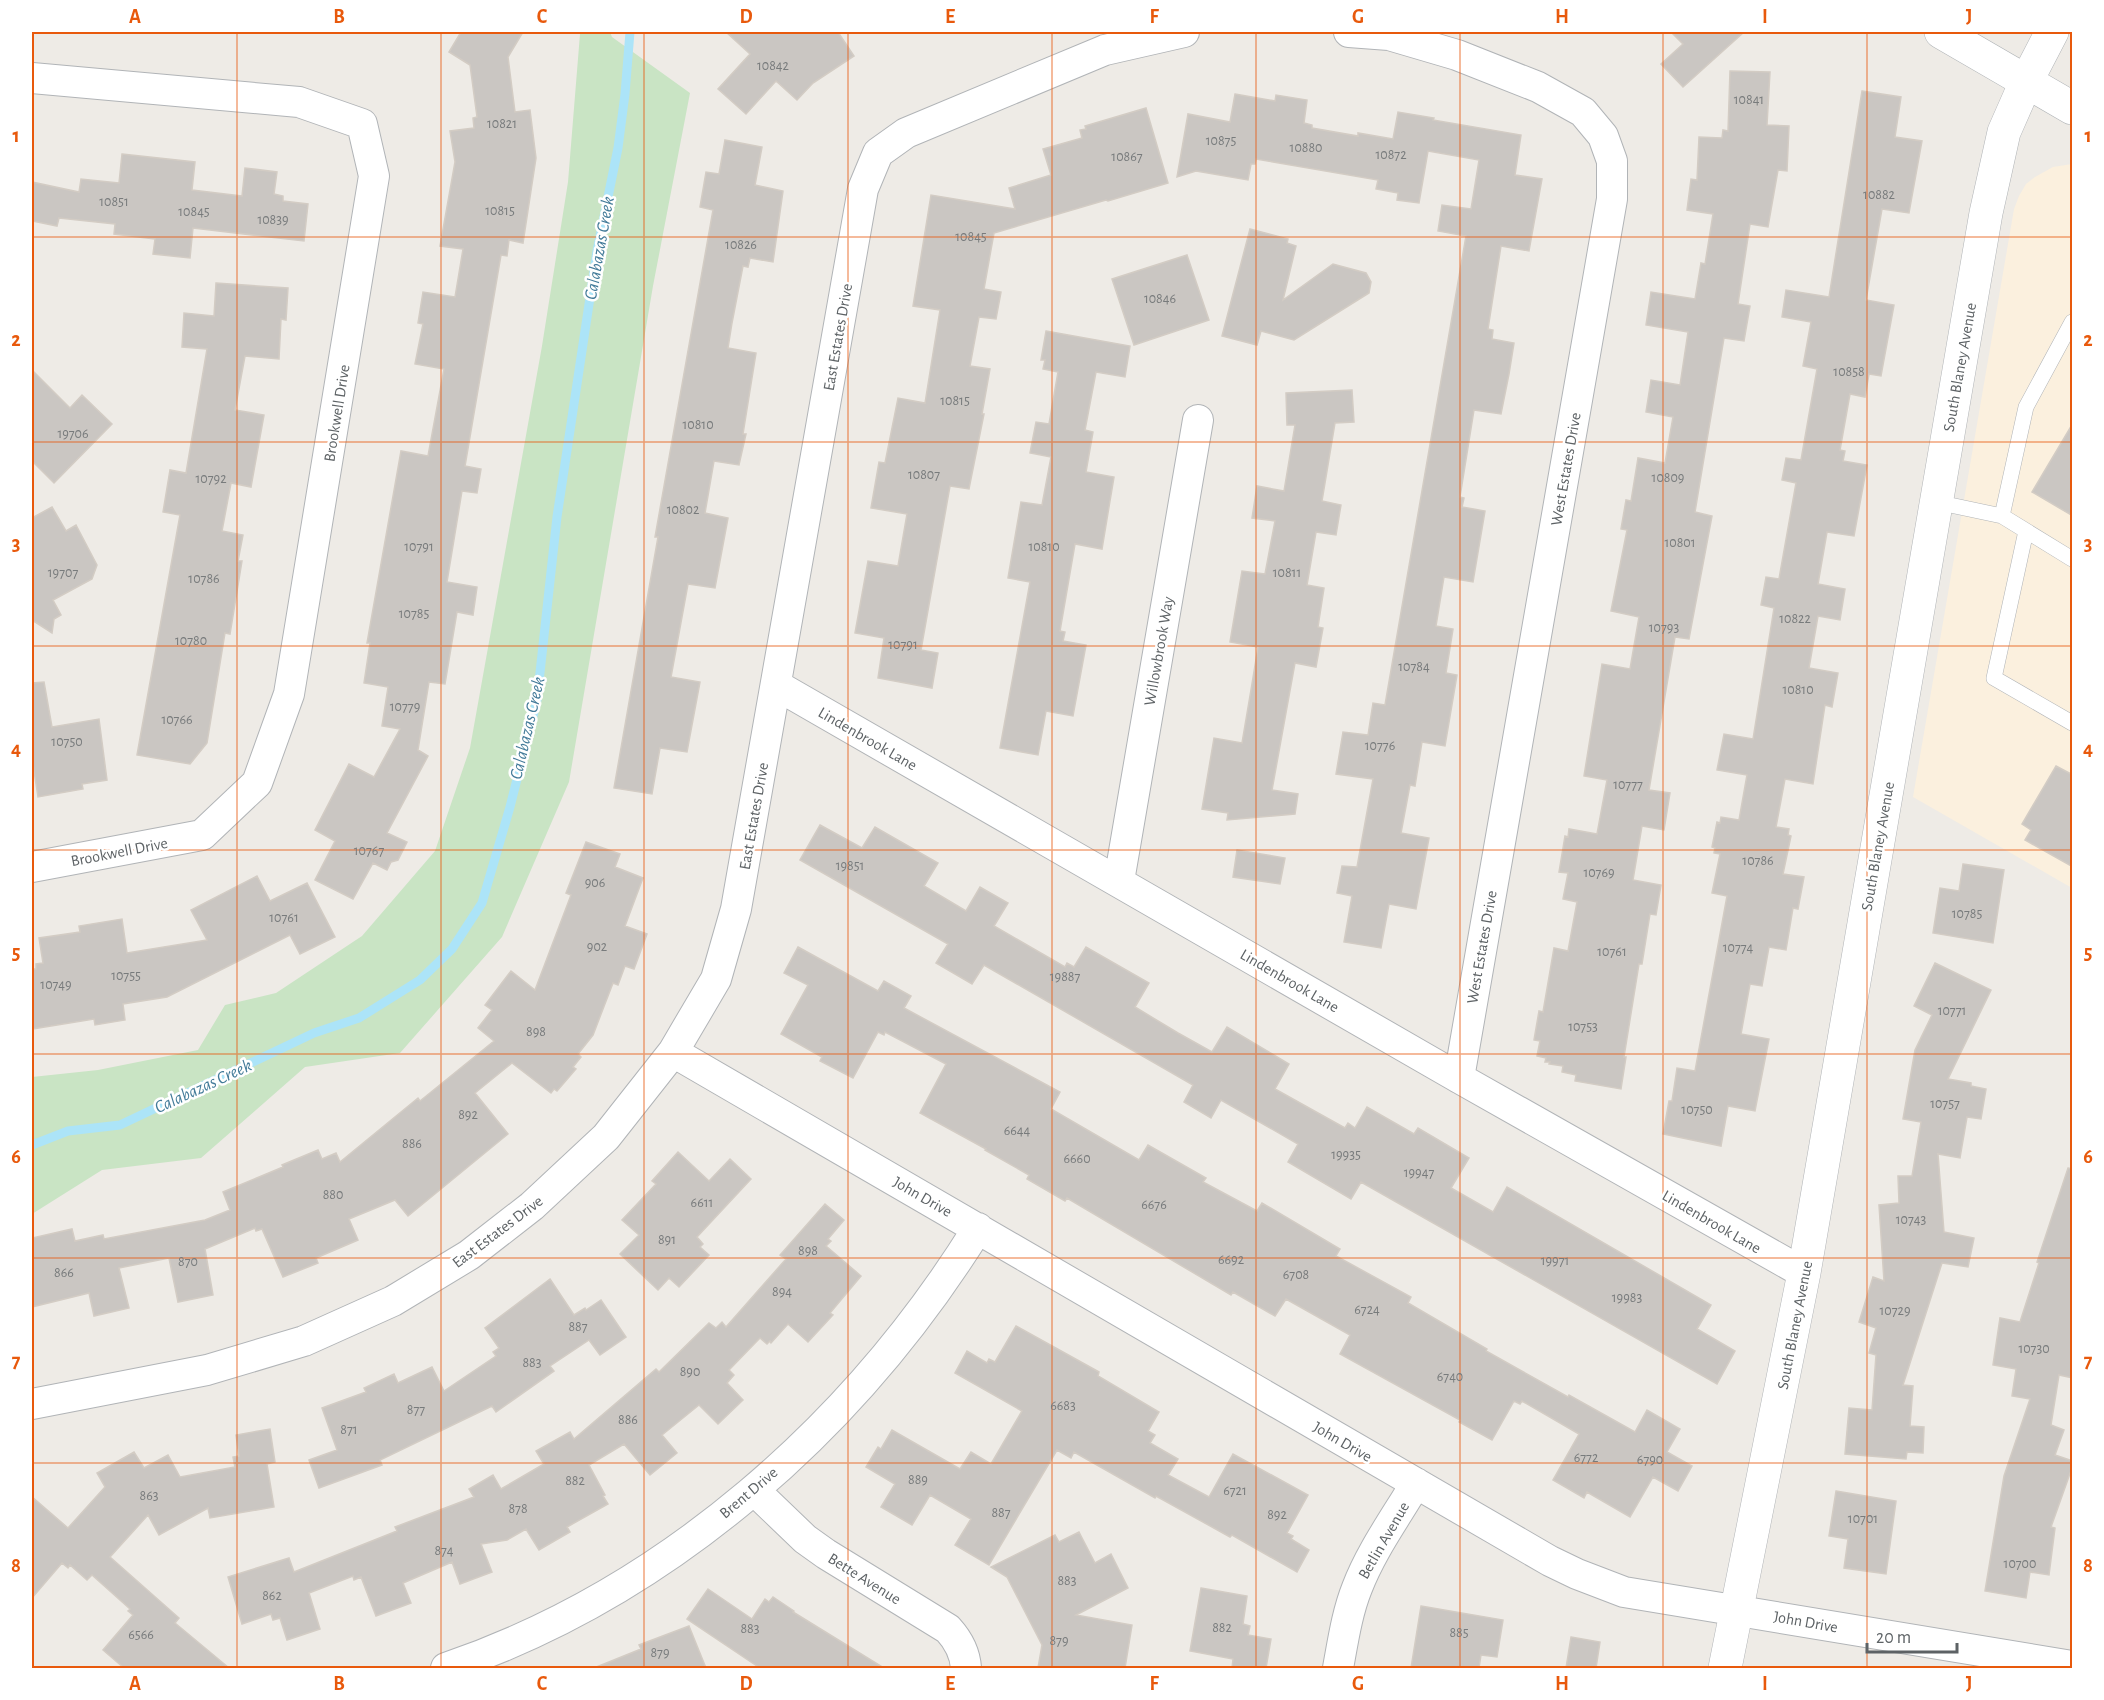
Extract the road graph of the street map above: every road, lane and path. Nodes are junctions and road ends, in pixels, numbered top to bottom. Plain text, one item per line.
1 (1184, 32) edge
2 (1349, 32) edge
3 (1941, 32) edge
4 (2052, 32) edge
5 (32, 78) edge
6 (2026, 82) junction
7 (2073, 108) edge
8 (2073, 322) edge
9 (1198, 420) dead end
10 (1936, 502) junction
11 (2002, 516) junction
12 (2026, 531) junction
13 (2073, 559) edge
14 (776, 685) junction
15 (2073, 723) edge
16 (32, 867) edge
17 (1119, 881) junction
18 (673, 1052) junction
19 (1459, 1078) junction
20 (978, 1228) junction
21 (1804, 1273) junction
22 (32, 1404) edge
23 (1416, 1483) junction
24 (754, 1490) junction
25 (1737, 1610) junction
26 (2073, 1666) edge
27 (446, 1668) edge
28 (966, 1668) edge
29 (1338, 1668) edge
30 (1725, 1668) edge

1 - 14 street, East Estates Drive
2 - 19 street, West Estates Drive
3 - 6 street
4 - 6 street, South Blaney Avenue
5 - 16 street, Brookwell Drive
6 - 7 street
6 - 10 street, South Blaney Avenue
8 - 11 lane
9 - 17 street, Willowbrook Way
10 - 11 lane
10 - 21 street, South Blaney Avenue
11 - 12 lane
12 - 13 lane
12 - 15 lane
14 - 17 street, Lindenbrook Lane
14 - 18 street, East Estates Drive
17 - 19 street, Lindenbrook Lane
18 - 20 street, John Drive
18 - 22 street, East Estates Drive
19 - 21 street, Lindenbrook Lane
20 - 23 street, John Drive
20 - 24 street, Brent Drive
21 - 25 street, South Blaney Avenue
23 - 25 street, John Drive
23 - 29 street, Betlin Avenue
24 - 27 street, Brent Drive
24 - 28 street, Bette Avenue
25 - 26 street, John Drive
25 - 30 street, South Blaney Avenue

